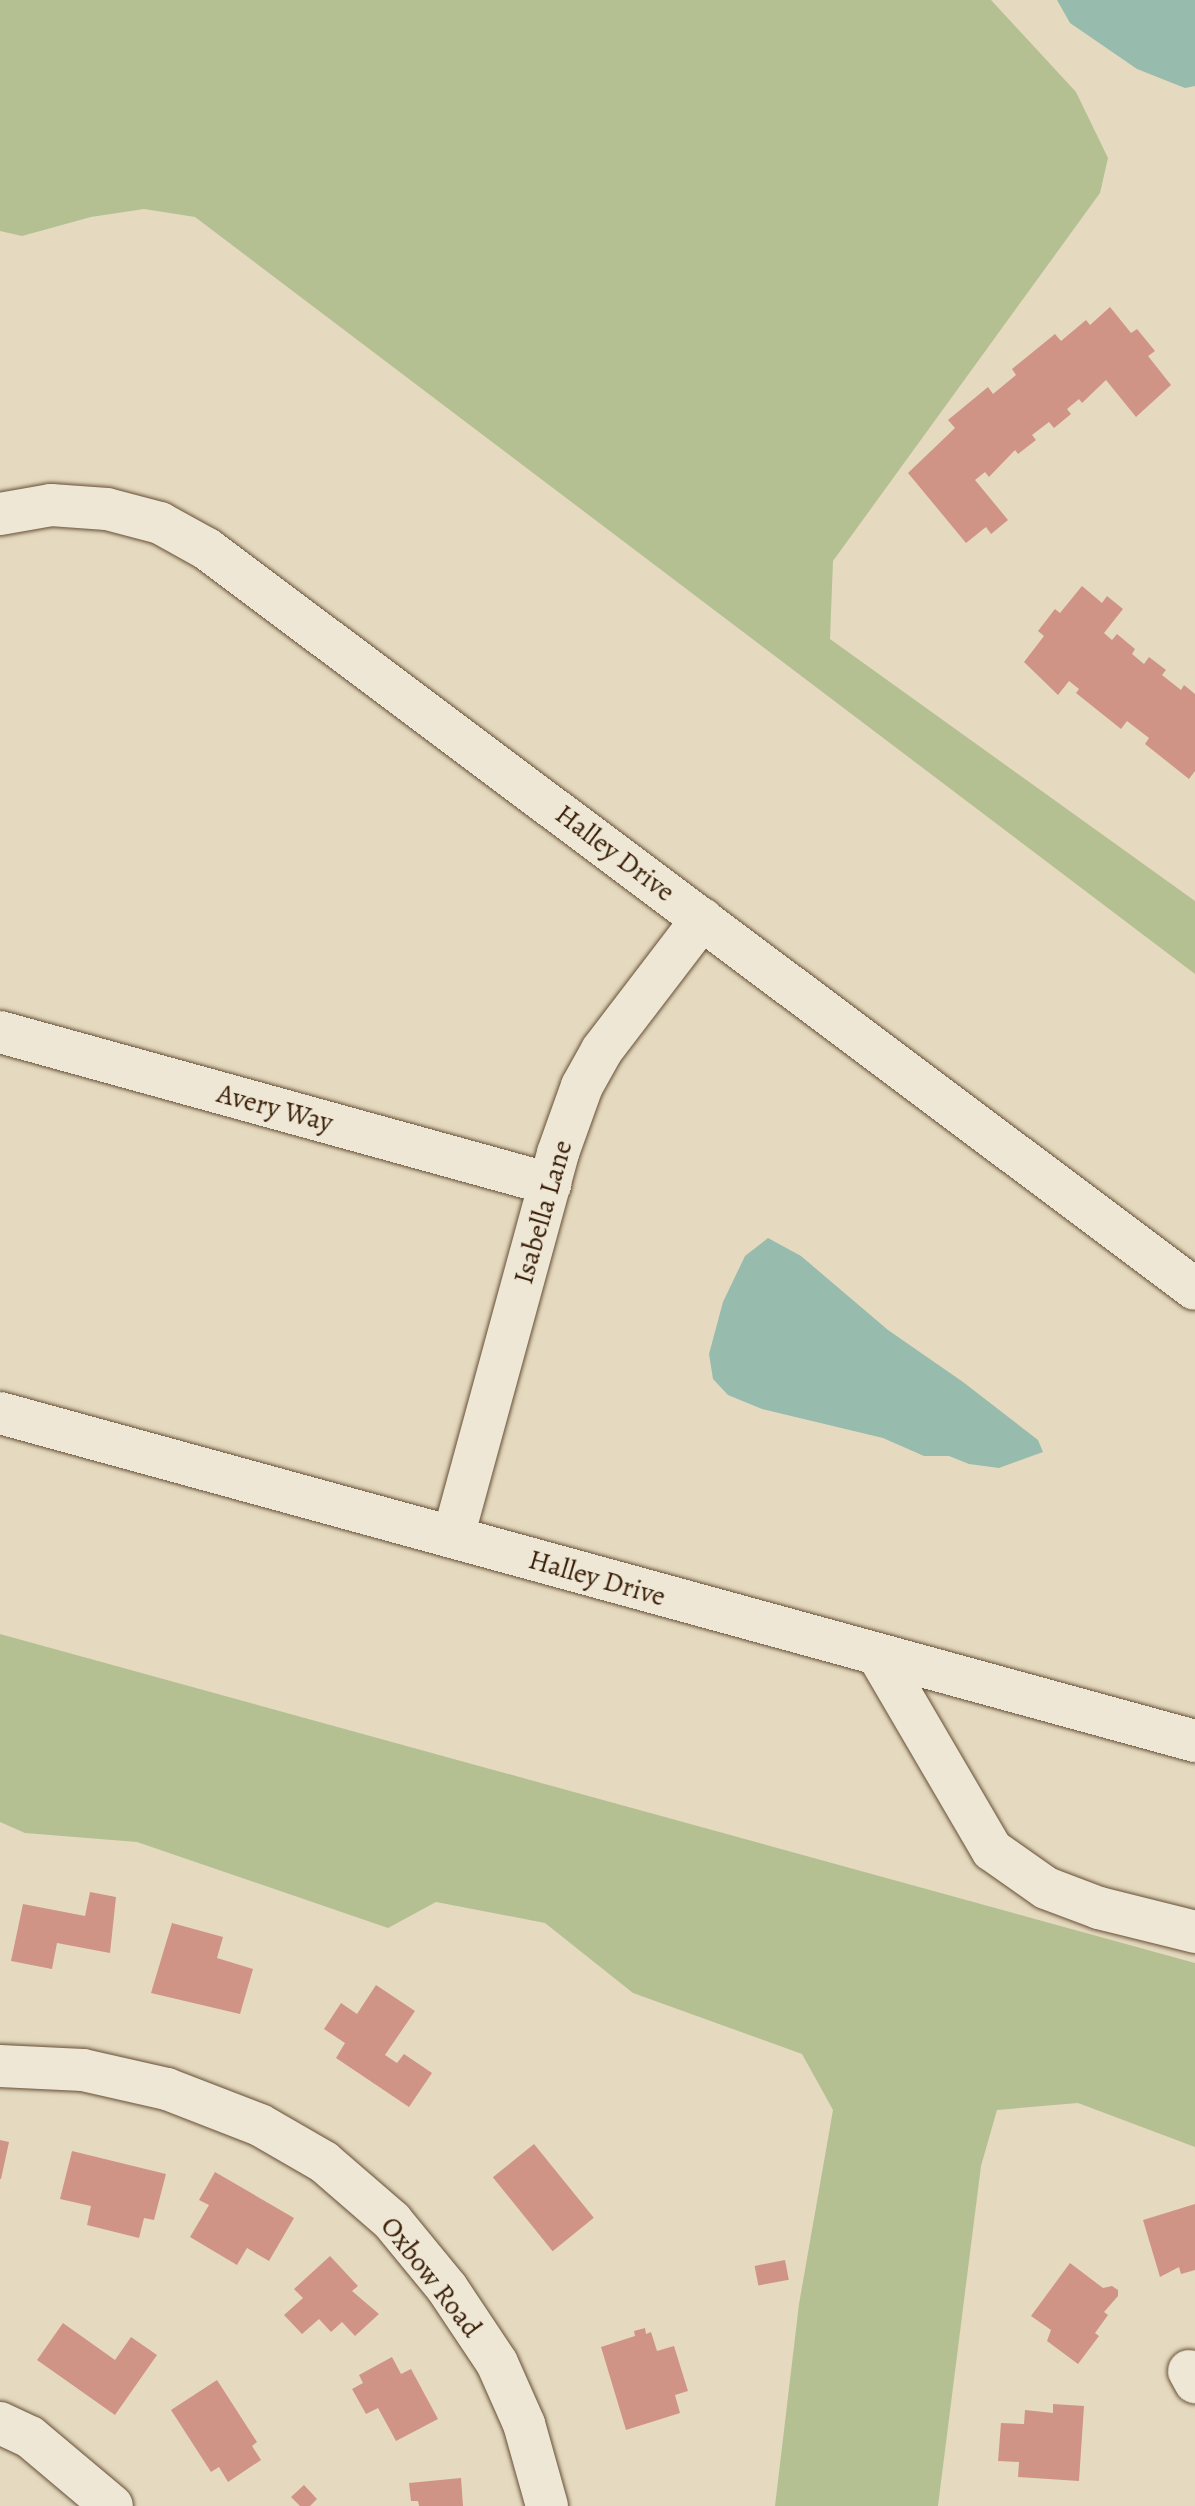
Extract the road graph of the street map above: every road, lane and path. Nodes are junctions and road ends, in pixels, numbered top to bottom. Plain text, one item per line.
1 (0, 514) edge
2 (702, 919) junction
3 (0, 1032) edge
4 (550, 1184) junction
5 (1195, 1289) edge
6 (0, 1413) edge
7 (453, 1537) junction
8 (878, 1655) junction
9 (1195, 1741) edge
10 (1195, 1932) edge
11 (0, 2066) edge
12 (0, 2423) edge
13 (112, 2506) edge
14 (547, 2506) edge

1 - 2 street, Halley Drive
2 - 4 street, Isabella Lane
2 - 5 street, Halley Drive
3 - 4 street, Avery Way
4 - 7 street, Isabella Lane
6 - 7 street, Halley Drive
7 - 8 street, Halley Drive
8 - 9 street, Halley Drive
8 - 10 street
11 - 14 street, Oxbow Road
12 - 13 street

